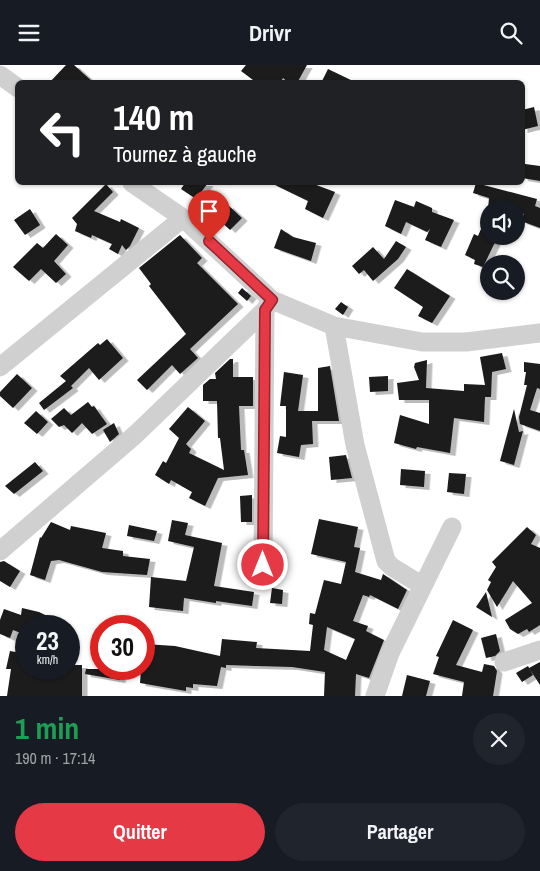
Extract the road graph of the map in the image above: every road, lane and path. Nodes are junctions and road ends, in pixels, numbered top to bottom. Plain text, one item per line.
1 (0, 75) edge
2 (15, 86) edge
3 (135, 185) edge
4 (183, 218) junction
5 (269, 305) junction
6 (334, 326) junction
7 (540, 333) edge
8 (0, 367) edge
9 (452, 527) dead end
10 (0, 551) edge
11 (263, 565) dead end
12 (423, 586) junction
13 (540, 650) edge
14 (504, 662) dead end
15 (375, 696) edge

1 - 2 street
3 - 4 street
4 - 5 street
4 - 8 street
5 - 6 street
5 - 10 street
5 - 11 street
6 - 7 street
6 - 12 street
9 - 12 street
12 - 15 street
13 - 14 street

